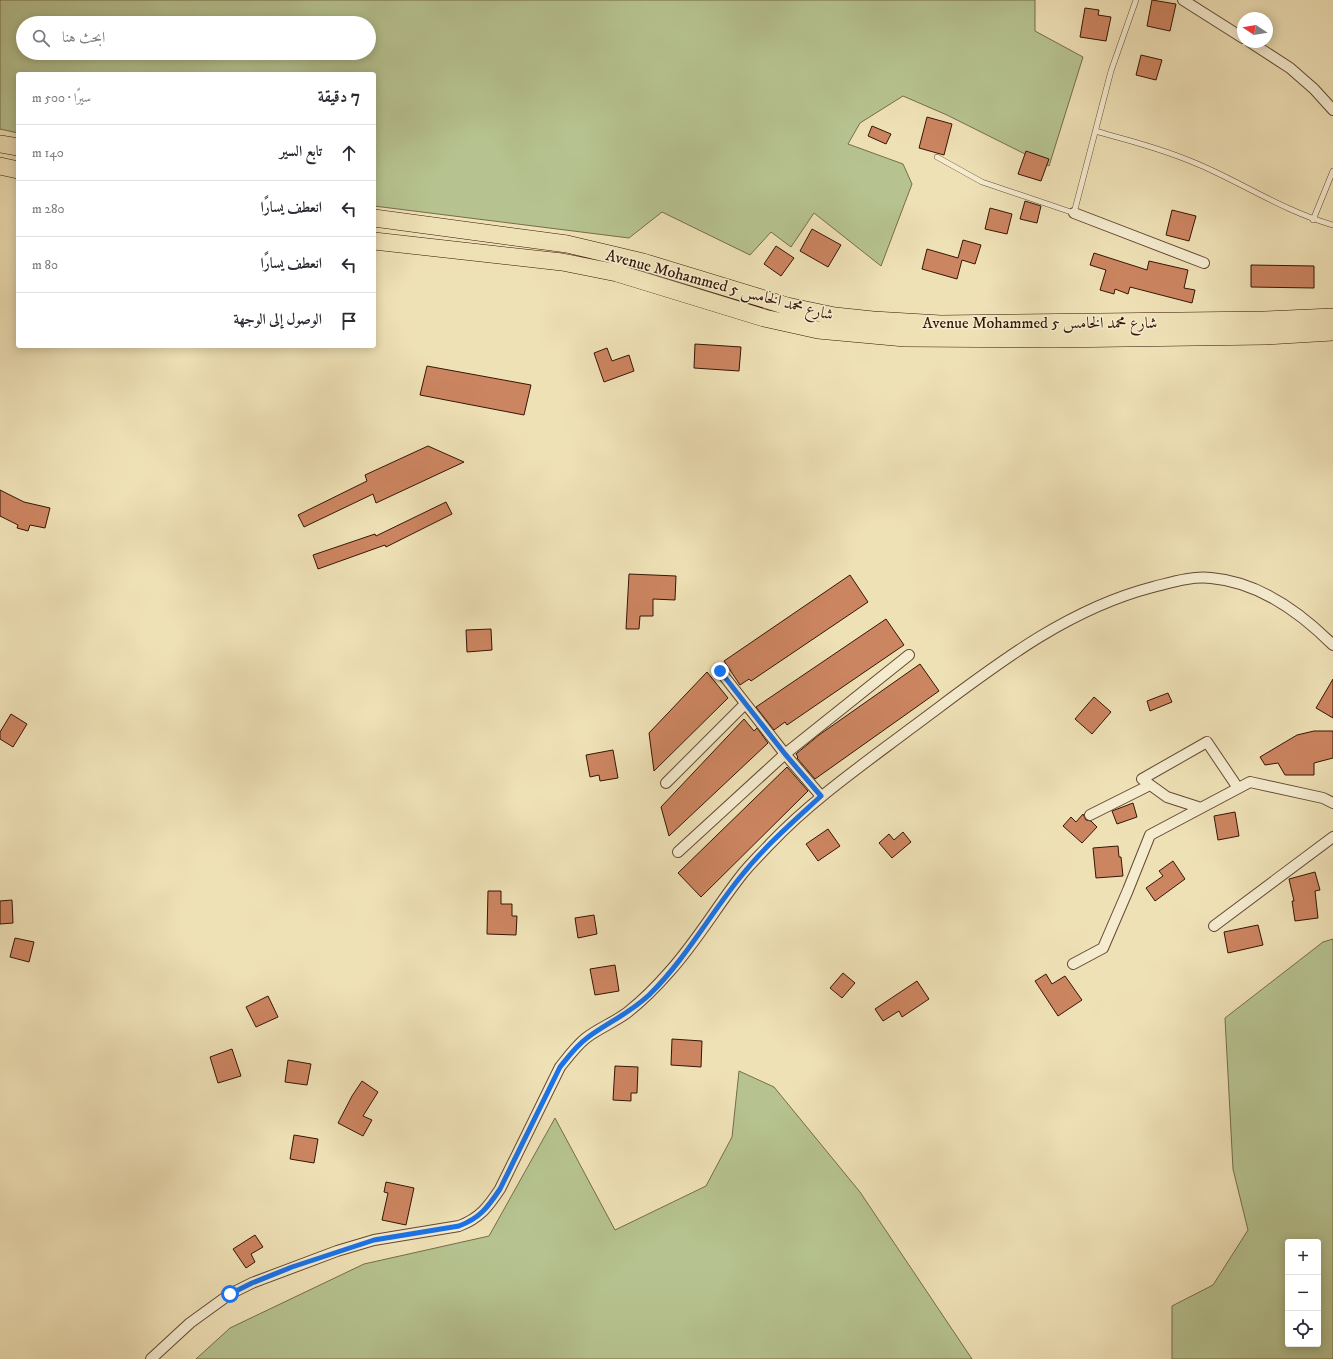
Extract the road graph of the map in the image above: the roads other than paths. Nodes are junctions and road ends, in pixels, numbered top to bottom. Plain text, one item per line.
1 (1136, 0) edge
2 (1183, 0) edge
3 (1237, 34) edge
4 (1259, 48) edge
5 (1333, 110) edge
6 (1095, 132) junction
7 (0, 144) edge
8 (16, 147) edge
9 (937, 157) dead end
10 (0, 166) edge
11 (16, 170) edge
12 (1333, 171) edge
13 (1074, 213) junction
14 (376, 218) edge
15 (1313, 220) junction
16 (1333, 225) edge
17 (376, 241) edge
18 (1204, 263) dead end
19 (1333, 317) edge
20 (1333, 332) edge
21 (1333, 645) edge
22 (909, 656) dead end
23 (720, 671) dead end
24 (745, 704) junction
25 (785, 754) junction
26 (666, 783) dead end
27 (1150, 786) junction
28 (1238, 788) junction
29 (821, 796) junction
30 (1333, 803) edge
31 (1201, 808) junction
32 (1090, 815) dead end
33 (1333, 838) edge
34 (678, 852) dead end
35 (1214, 926) dead end
36 (1073, 964) dead end
37 (151, 1359) edge

1 - 6 lane
2 - 3 street
4 - 5 street
6 - 13 lane
6 - 15 lane
7 - 8 main road
9 - 13 lane
10 - 11 main road
12 - 15 lane
13 - 18 street
14 - 19 main road, Avenue Mohammed 5 شارع محمد الخامس
15 - 16 lane
17 - 20 main road, Avenue Mohammed 5 شارع محمد الخامس
21 - 29 street
22 - 25 street
23 - 24 street
24 - 25 street
24 - 26 street
25 - 29 street
25 - 34 street
27 - 28 street
27 - 31 street
27 - 32 street
28 - 30 street
28 - 31 street
29 - 37 street
31 - 36 street
33 - 35 street

